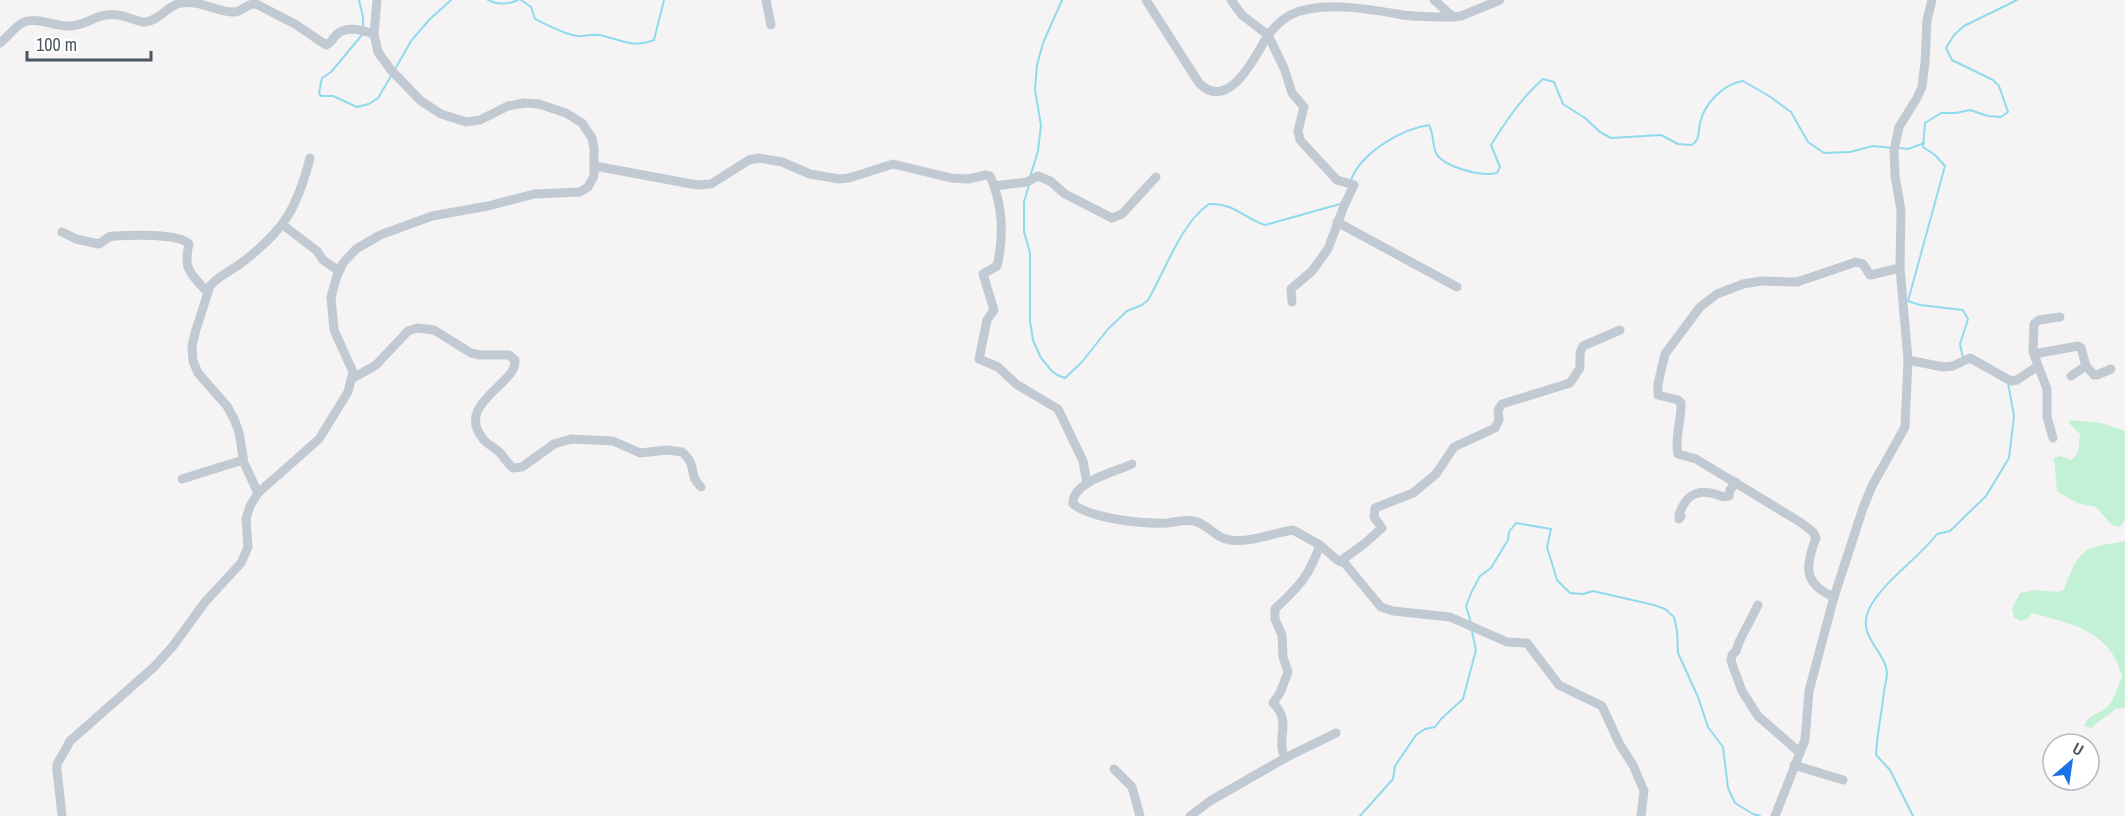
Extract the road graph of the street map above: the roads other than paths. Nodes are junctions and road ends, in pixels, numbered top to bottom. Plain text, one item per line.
1 (377, 0) edge
2 (766, 0) edge
3 (1146, 0) edge
4 (1232, 0) edge
5 (1434, 0) edge
6 (1500, 0) edge
7 (1932, 0) edge
8 (1453, 16) junction
9 (771, 25) dead end
10 (374, 34) junction
11 (1268, 35) junction
12 (0, 43) edge
13 (310, 158) dead end
14 (595, 166) junction
15 (1156, 177) dead end
16 (994, 186) junction
17 (1338, 222) junction
18 (283, 225) junction
19 (62, 232) dead end
20 (1900, 268) junction
21 (339, 272) junction
22 (1457, 288) dead end
23 (207, 292) junction
24 (1292, 302) dead end
25 (2060, 317) dead end
26 (1620, 330) dead end
27 (2034, 354) junction
28 (1908, 360) junction
29 (2038, 366) junction
30 (2086, 366) junction
31 (2111, 369) dead end
32 (2071, 376) dead end
33 (352, 378) junction
34 (2053, 438) dead end
35 (243, 460) junction
36 (1132, 464) dead end
37 (182, 479) dead end
38 (1736, 482) junction
39 (1087, 483) junction
40 (701, 487) dead end
41 (258, 493) junction
42 (1679, 519) dead end
43 (1320, 545) junction
44 (1342, 560) junction
45 (1834, 597) junction
46 (1758, 605) dead end
47 (1336, 733) dead end
48 (1799, 752) junction
49 (1285, 758) junction
50 (1794, 765) junction
51 (1114, 769) dead end
52 (1843, 780) dead end
53 (62, 816) edge
54 (1140, 816) edge
55 (1190, 816) edge
56 (1641, 816) edge
57 (1775, 816) edge

1 - 10 street
2 - 9 street
3 - 11 street
4 - 11 street
5 - 8 street
6 - 8 street
7 - 20 street
8 - 11 street
10 - 12 street
10 - 14 street
11 - 17 street
13 - 18 street
14 - 16 street
14 - 21 street
15 - 16 street
16 - 39 street
17 - 22 street
17 - 24 street
18 - 21 street
18 - 23 street
19 - 23 street
20 - 28 street
20 - 38 street
21 - 33 street
23 - 35 street
25 - 27 street
26 - 44 street
27 - 29 street
27 - 30 street
28 - 29 street
28 - 45 street
29 - 34 street
30 - 31 street
30 - 32 street
33 - 40 street
33 - 41 street
35 - 37 street
35 - 41 street
36 - 39 street
38 - 42 street
38 - 45 street
39 - 43 street
41 - 53 street
43 - 44 street
43 - 49 street
44 - 56 street
45 - 48 street
46 - 48 street
47 - 49 street
48 - 50 street
49 - 55 street
50 - 52 street
50 - 57 street
51 - 54 street

